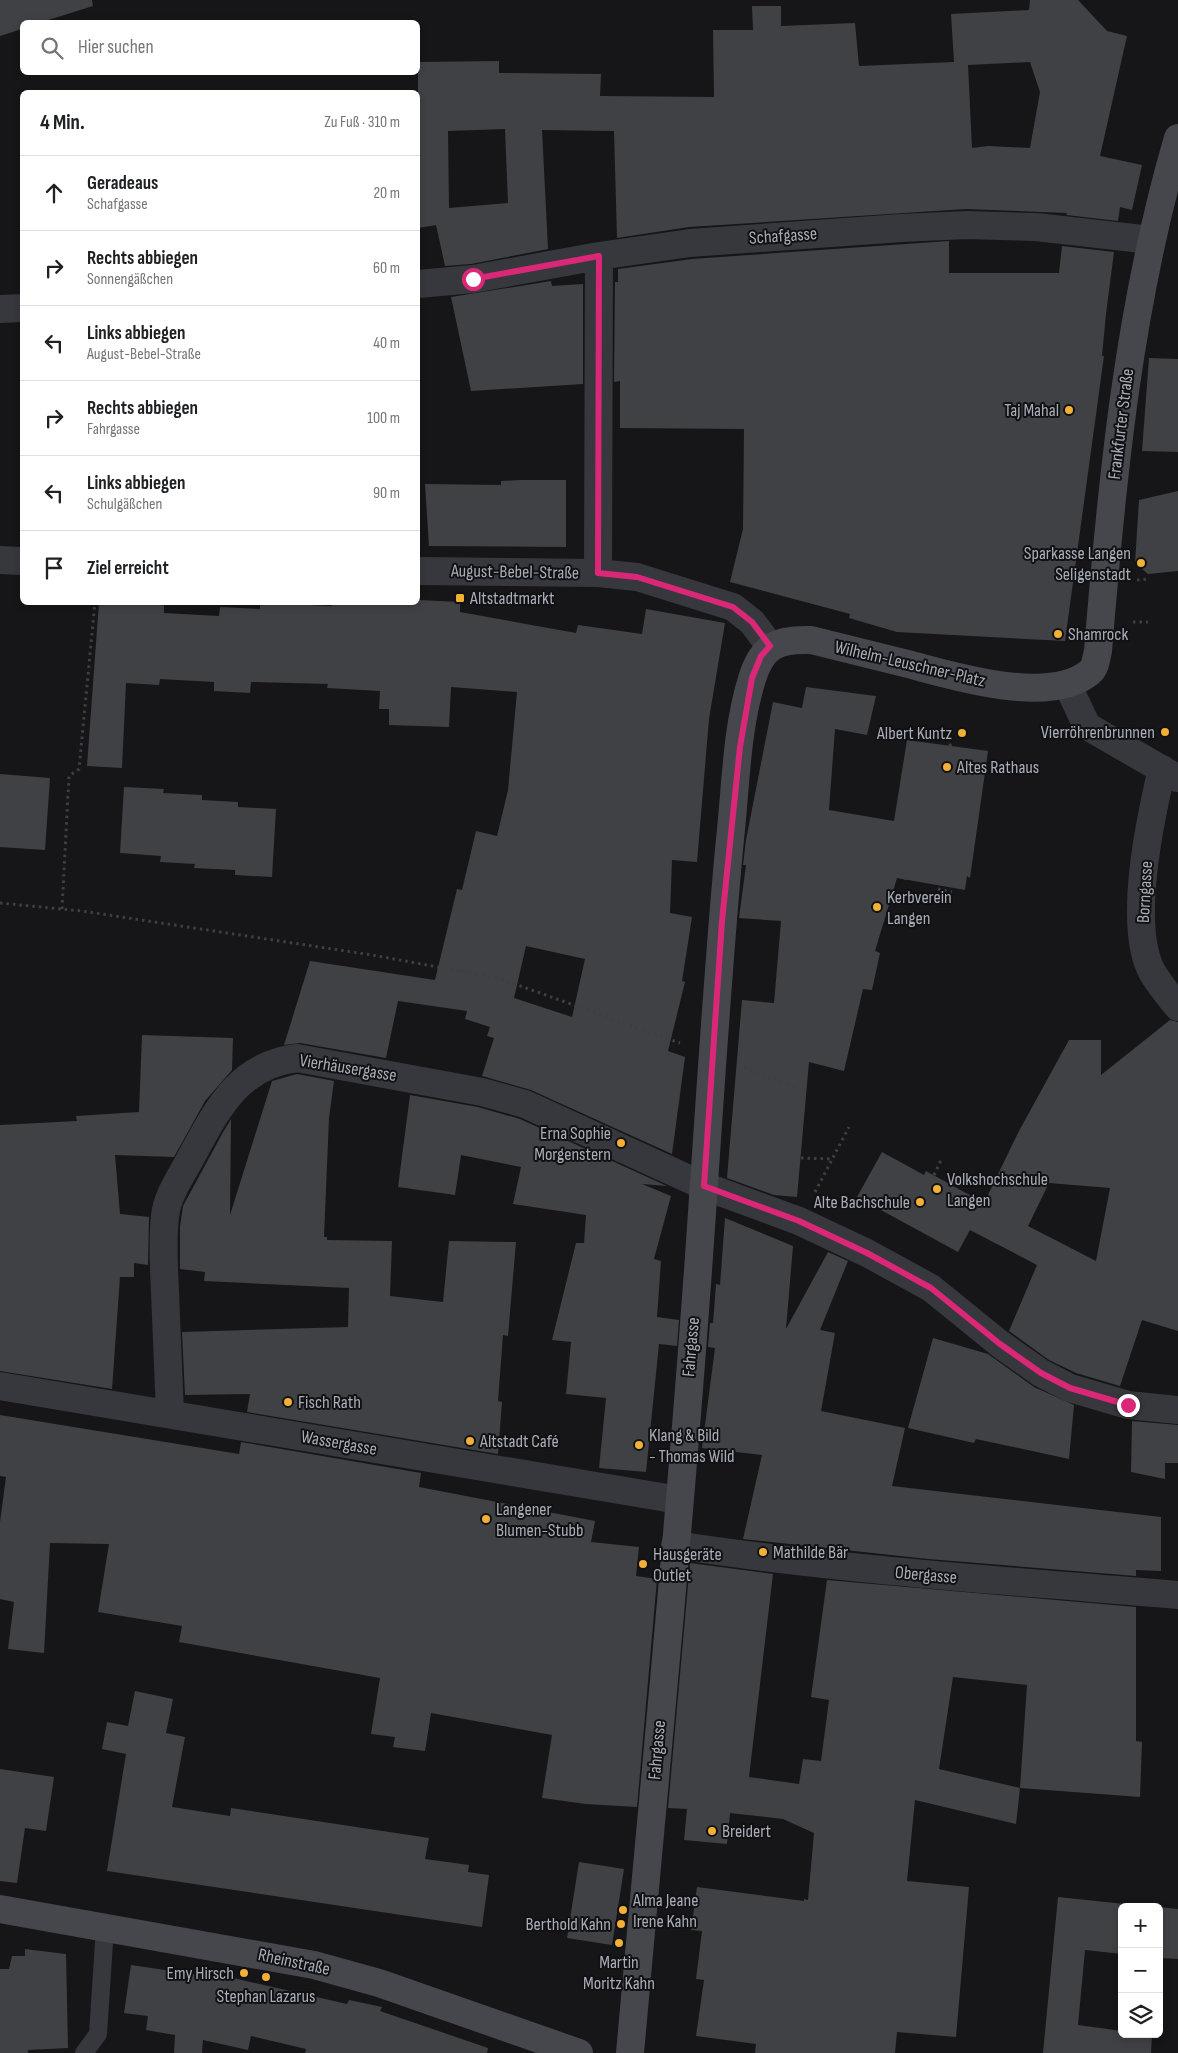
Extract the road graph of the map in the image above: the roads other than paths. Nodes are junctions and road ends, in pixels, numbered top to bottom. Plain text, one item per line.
1 (1178, 138) edge
2 (1151, 240) junction
3 (599, 256) junction
4 (420, 284) edge
5 (20, 308) edge
6 (0, 309) edge
7 (0, 560) edge
8 (20, 561) edge
9 (420, 571) edge
10 (598, 573) junction
11 (770, 646) junction
12 (1059, 685) junction
13 (1170, 774) edge
14 (1178, 1007) edge
15 (704, 1186) junction
16 (0, 1386) edge
17 (1178, 1410) edge
18 (170, 1414) junction
19 (679, 1500) junction
20 (675, 1545) junction
21 (1178, 1595) edge
22 (0, 1909) edge
23 (105, 1927) junction
24 (84, 2053) edge
25 (578, 2053) edge
26 (630, 2053) edge

1 - 2 main road, Frankfurter Straße
2 - 3 street, Schafgasse
2 - 12 main road, Frankfurter Straße
3 - 4 street, Schafgasse
3 - 10 street
5 - 6 street
7 - 8 street
9 - 10 street, August-Bebel-Straße
10 - 11 street, August-Bebel-Straße
11 - 12 main road, Wilhelm-Leuschner-Platz
11 - 15 main road, Fahrgasse
12 - 13 street
13 - 14 street, Borngasse
15 - 17 street, Vierhäusergasse
15 - 18 street, Vierhäusergasse
15 - 19 main road, Fahrgasse
16 - 18 street, Wassergasse
18 - 19 street, Wassergasse
19 - 20 main road, Fahrgasse
20 - 21 street, Obergasse
20 - 26 main road, Fahrgasse
22 - 23 main road, Rheinstraße
23 - 24 lane
23 - 25 main road, Rheinstraße

